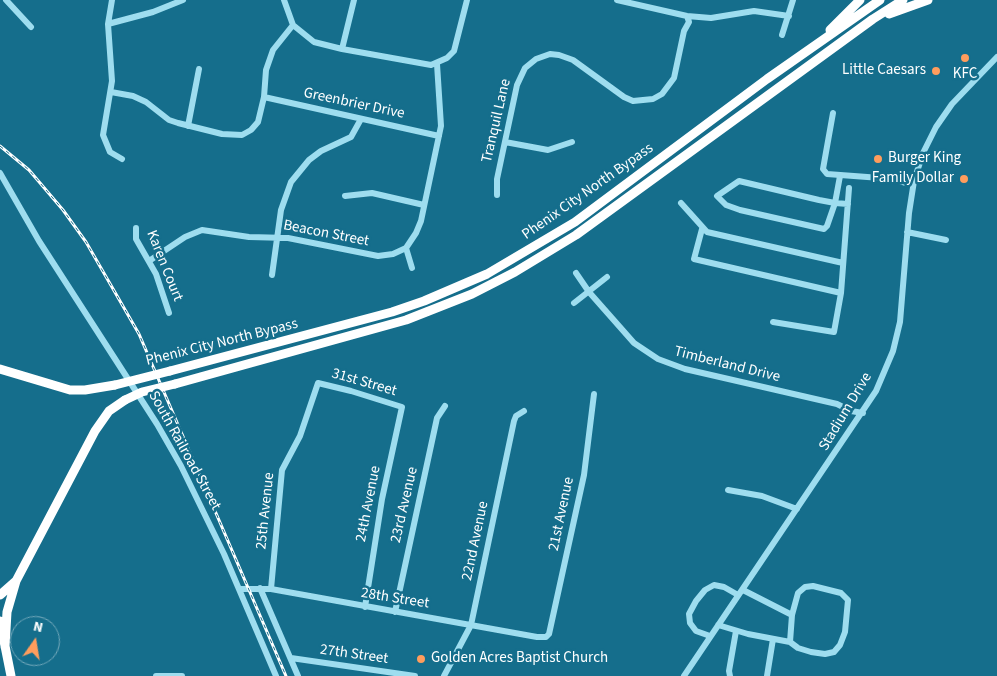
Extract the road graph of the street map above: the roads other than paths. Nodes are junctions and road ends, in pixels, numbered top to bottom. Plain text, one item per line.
1 (6, 0) edge
2 (112, 0) edge
3 (183, 0) edge
4 (284, 0) edge
5 (354, 0) edge
6 (467, 0) edge
7 (617, 0) edge
8 (792, 0) edge
9 (860, 0) edge
10 (880, 0) edge
11 (903, 0) edge
12 (928, 0) edge
13 (687, 16) junction
14 (789, 16) junction
15 (108, 24) junction
16 (293, 25) junction
17 (31, 27) dead end
18 (782, 35) dead end
19 (839, 43) junction
20 (818, 44) junction
21 (342, 49) junction
22 (997, 57) edge
23 (437, 64) junction
24 (199, 69) dead end
25 (111, 92) junction
26 (264, 97) junction
27 (833, 114) dead end
28 (361, 119) junction
29 (188, 126) junction
30 (439, 136) junction
31 (505, 142) junction
32 (572, 142) dead end
33 (122, 159) dead end
34 (0, 173) edge
35 (840, 176) junction
36 (914, 181) junction
37 (849, 188) dead end
38 (497, 195) dead end
39 (345, 196) dead end
40 (681, 203) dead end
41 (835, 203) junction
42 (848, 204) junction
43 (424, 206) junction
44 (136, 228) dead end
45 (702, 229) junction
46 (907, 232) junction
47 (276, 236) junction
48 (946, 240) dead end
49 (406, 248) junction
50 (149, 261) junction
51 (842, 263) junction
52 (412, 268) dead end
53 (576, 273) dead end
54 (272, 275) dead end
55 (607, 277) dead end
56 (589, 292) junction
57 (841, 293) junction
58 (574, 303) dead end
59 (169, 313) dead end
60 (773, 322) dead end
61 (0, 369) edge
62 (318, 383) joint
63 (594, 394) dead end
64 (445, 406) dead end
65 (402, 407) joint
66 (524, 411) dead end
67 (863, 413) junction
68 (728, 490) dead end
69 (797, 509) junction
70 (16, 581) junction
71 (260, 588) junction
72 (239, 589) junction
73 (271, 589) junction
74 (740, 592) junction
75 (0, 595) edge
76 (365, 607) junction
77 (395, 612) junction
78 (792, 615) junction
79 (0, 621) edge
80 (471, 625) junction
81 (718, 625) junction
82 (736, 631) junction
83 (710, 636) junction
84 (546, 637) joint
85 (773, 639) junction
86 (790, 642) junction
87 (5, 647) junction
88 (291, 658) junction
89 (10, 676) edge
90 (156, 676) edge
91 (182, 676) edge
92 (276, 676) edge
93 (298, 676) edge
94 (415, 676) edge
95 (444, 676) edge
96 (684, 676) edge
97 (730, 676) edge
98 (767, 676) edge

1 - 17 street
2 - 15 street
3 - 15 street
4 - 16 street
5 - 21 street
6 - 23 street
7 - 13 street
8 - 14 street
9 - 20 highway
10 - 20 highway, Phenix City North Bypass
11 - 19 highway, Phenix City North Bypass
12 - 19 highway
13 - 14 street
13 - 31 street, Tranquil Lane
14 - 18 street
15 - 25 street
16 - 21 street
16 - 26 street
19 - 70 highway, Phenix City North Bypass, bridge
20 - 61 highway, Phenix City North Bypass, bridge
21 - 23 street
22 - 36 street, Stadium Drive
23 - 30 street
24 - 29 street
25 - 29 street
25 - 33 street
26 - 28 street, Greenbrier Drive
26 - 29 street
27 - 35 street
28 - 30 street, Greenbrier Drive
28 - 47 street
30 - 43 street
31 - 32 street
31 - 38 street, Tranquil Lane
34 - 72 street, South Railroad Street
35 - 36 street
35 - 41 street
36 - 46 street, Stadium Drive
37 - 42 street
39 - 43 street
40 - 45 street
41 - 41 street
41 - 42 street
42 - 51 street
43 - 49 street
44 - 50 street, Karen Court
45 - 51 street
45 - 57 street
46 - 48 street
46 - 67 street, Stadium Drive
47 - 49 street, Beacon Street
47 - 50 street, Beacon Street
47 - 54 street
49 - 52 street
50 - 59 street, Karen Court
51 - 57 street
53 - 56 street, Timberland Drive
55 - 56 street
56 - 58 street
56 - 67 street, Timberland Drive
57 - 60 street
62 - 65 street, 31st Street
62 - 73 street, 25th Avenue
63 - 84 street, 21st Avenue
64 - 77 street, 23rd Avenue
65 - 76 street, 24th Avenue
66 - 80 street, 22nd Avenue
67 - 69 street, Stadium Drive
68 - 69 street
69 - 74 street, Stadium Drive
70 - 75 highway
70 - 87 highway
71 - 72 street, 28th Street
71 - 73 street, 28th Street
71 - 88 street
72 - 92 street, South Railroad Street
73 - 76 street, 28th Street
74 - 78 street
74 - 81 street, Stadium Drive
74 - 83 street
76 - 77 street, 28th Street
77 - 80 street, 28th Street
78 - 86 street
78 - 86 street
79 - 87 highway
80 - 84 street, 28th Street
80 - 95 street, 22nd Avenue
81 - 82 street
81 - 83 street, Stadium Drive
82 - 85 street
82 - 97 street
83 - 96 street, Stadium Drive
85 - 86 street
85 - 98 street
87 - 89 highway
88 - 93 street
88 - 94 street, 27th Street
90 - 91 street

